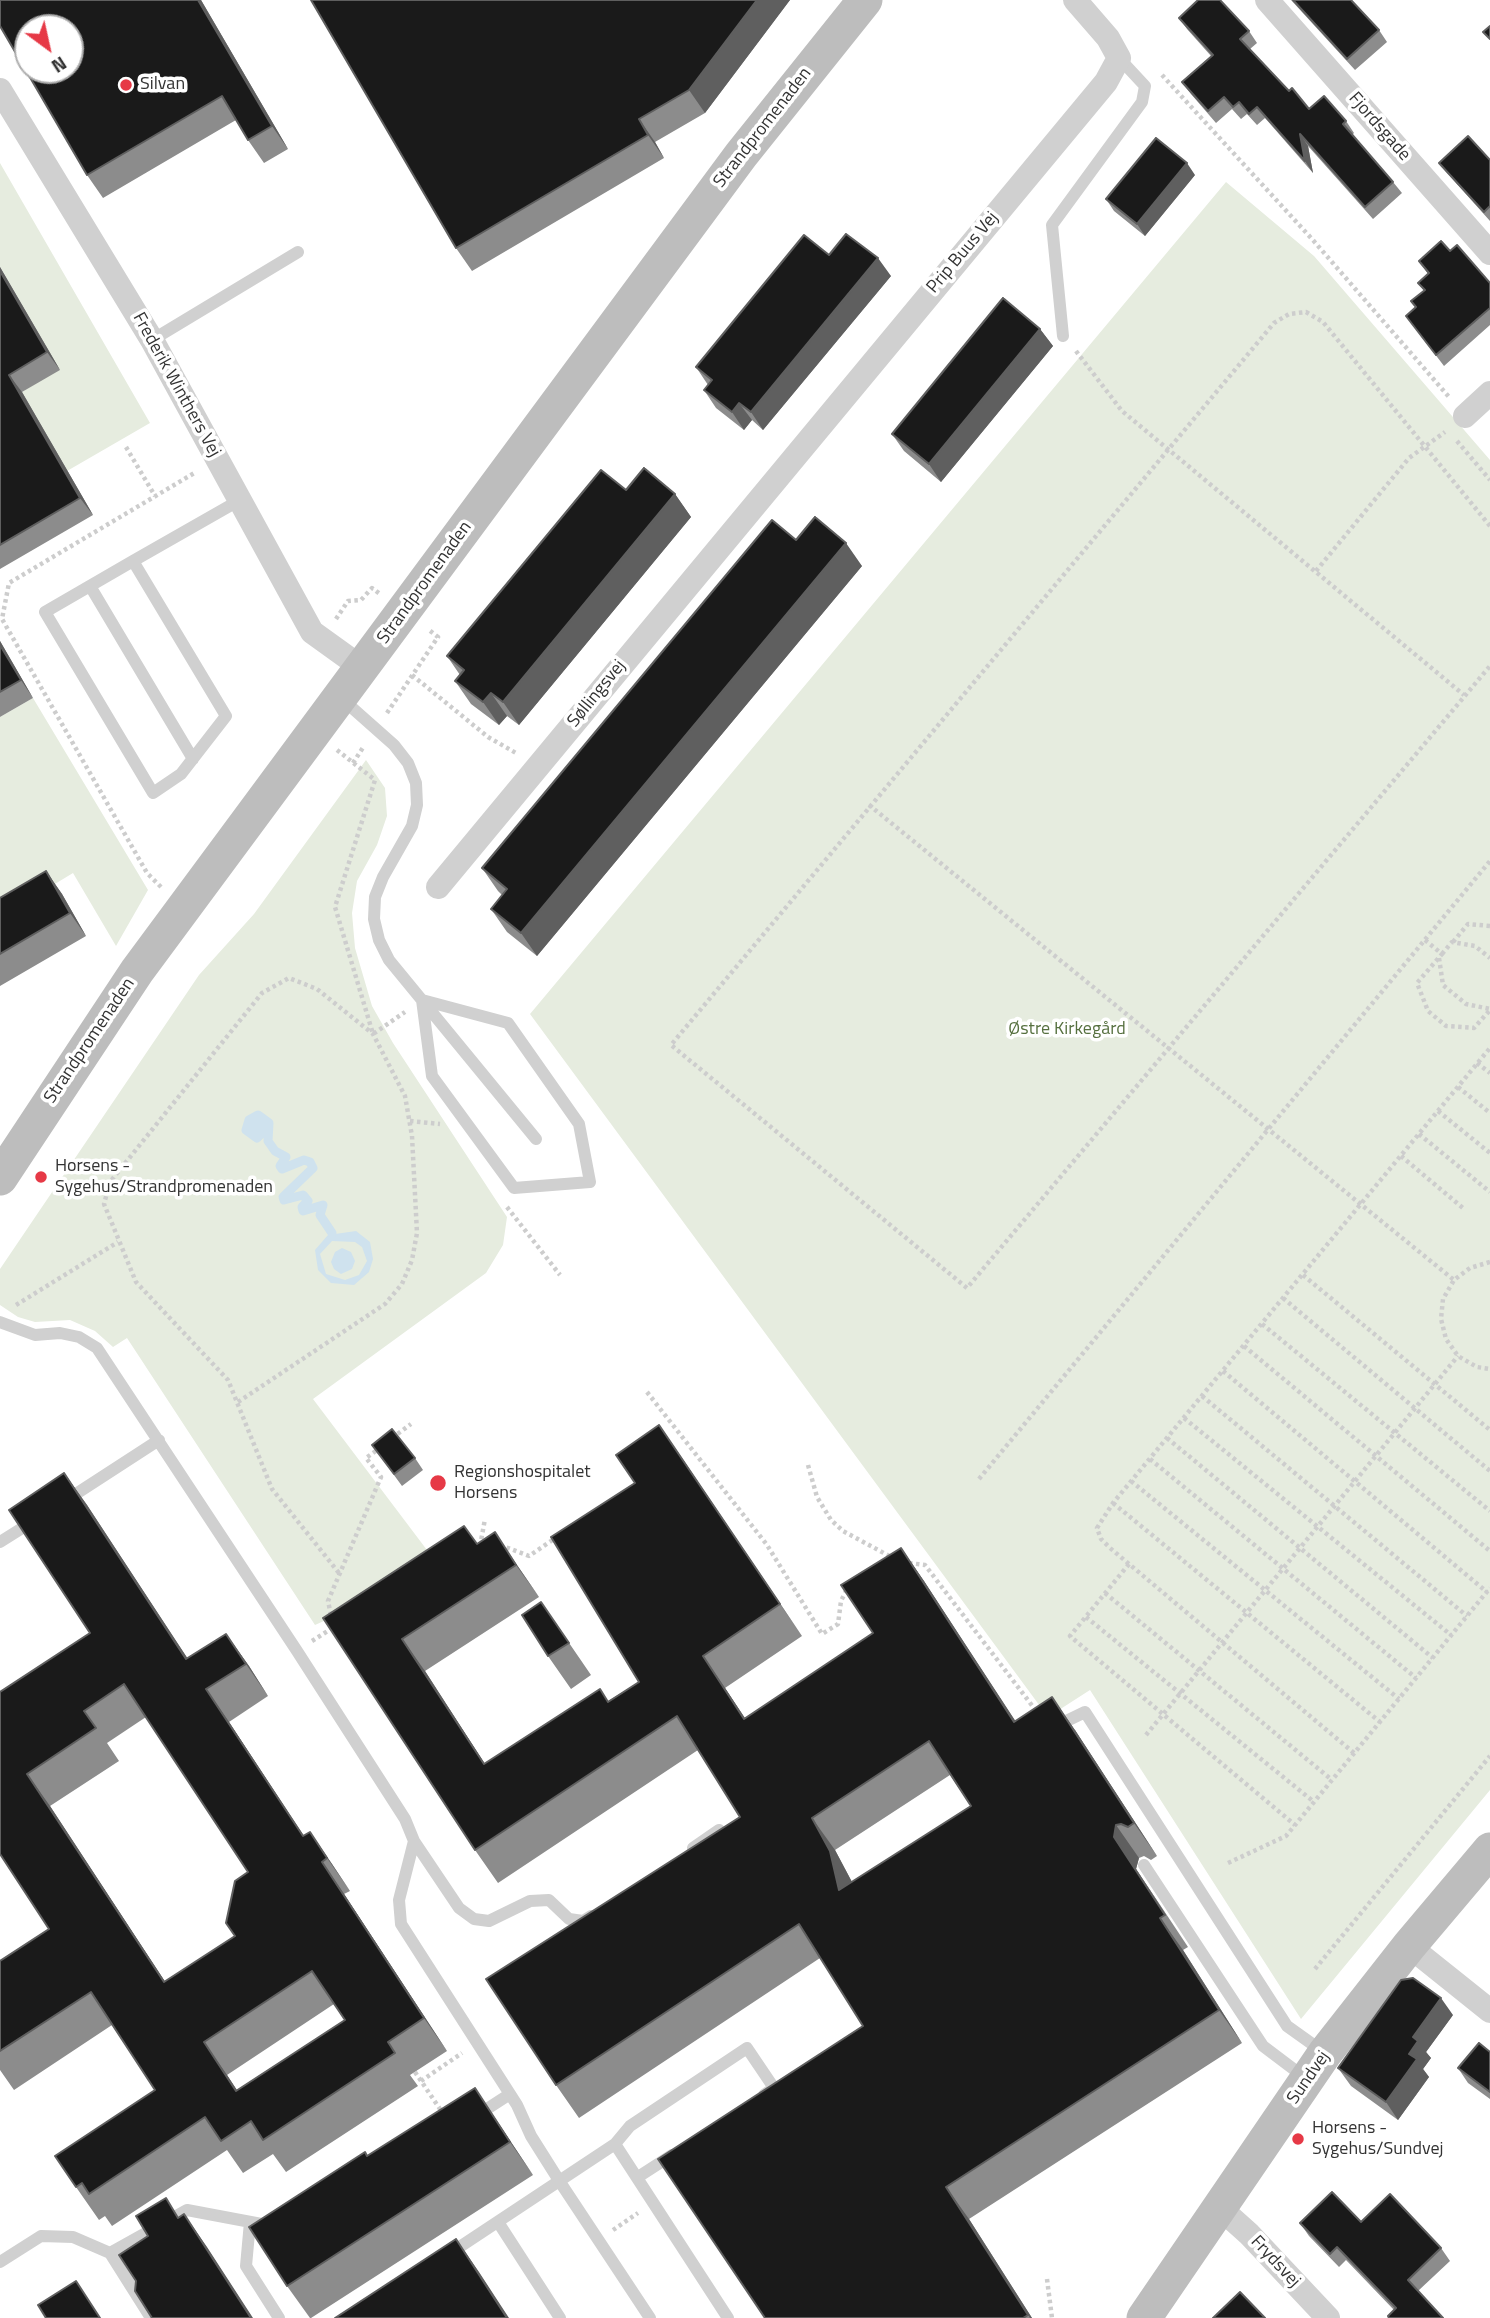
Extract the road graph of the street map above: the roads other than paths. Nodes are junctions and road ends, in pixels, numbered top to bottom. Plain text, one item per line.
1 (865, 0) edge
2 (1075, 0) edge
3 (1267, 0) edge
4 (1119, 58) junction
5 (0, 90) edge
6 (298, 252) dead end
7 (1490, 253) edge
8 (1063, 336) road end
9 (152, 340) junction
10 (1490, 393) edge
11 (1465, 416) road end
12 (240, 500) junction
13 (756, 502) joint
14 (133, 561) junction
15 (90, 586) junction
16 (362, 668) junction
17 (341, 698) junction
18 (193, 759) junction
19 (438, 887) dead end
20 (422, 1000) junction
21 (536, 1139) dead end
22 (0, 1178) edge
23 (0, 1322) edge
24 (159, 1440) junction
25 (0, 1542) edge
26 (1051, 1729) edge
27 (719, 1830) edge
28 (414, 1841) junction
29 (1490, 1850) edge
30 (685, 1853) edge
31 (1144, 1865) dead end
32 (606, 1906) edge
33 (1409, 1946) junction
34 (1490, 2011) edge
35 (1316, 2067) junction
36 (510, 2094) junction
37 (751, 2103) edge
38 (454, 2130) edge
39 (615, 2144) junction
40 (683, 2148) edge
41 (638, 2178) junction
42 (560, 2182) junction
43 (1220, 2208) junction
44 (250, 2222) junction
45 (498, 2222) junction
46 (286, 2229) edge
47 (110, 2253) junction
48 (443, 2258) edge
49 (0, 2262) edge
50 (151, 2318) edge
51 (279, 2318) edge
52 (560, 2318) edge
53 (650, 2318) edge
54 (728, 2318) edge
55 (1144, 2318) edge
56 (1328, 2318) edge

1 - 16 street, Strandpromenaden
2 - 4 street
3 - 7 street, Fjordsgade
4 - 8 lane
4 - 13 street, Prip Buus Vej
5 - 9 street, Frederik Winthers Vej
6 - 9 lane
9 - 12 street, Frederik Winthers Vej
10 - 11 street
12 - 14 lane
12 - 16 street, Frederik Winthers Vej
13 - 19 street, Søllingsvej
14 - 15 lane
14 - 18 lane
15 - 18 lane
15 - 18 lane
16 - 17 street, Strandpromenaden
17 - 20 lane
17 - 22 street, Strandpromenaden
20 - 20 lane
20 - 21 lane
23 - 24 lane
24 - 25 lane
24 - 28 lane
26 - 35 lane
27 - 30 lane
28 - 32 lane
28 - 36 lane
29 - 33 street, Sundvej
31 - 35 lane
33 - 34 street
33 - 35 street, Sundvej
35 - 43 street, Sundvej
36 - 38 lane
36 - 42 lane
37 - 39 lane
39 - 41 lane
39 - 42 lane
40 - 41 lane
41 - 54 lane
42 - 45 lane
42 - 53 lane
43 - 55 street, Sundvej
43 - 56 street, Frydsvej
44 - 46 lane
44 - 47 lane
44 - 51 lane
45 - 48 lane
45 - 52 lane
47 - 49 lane
47 - 50 lane

